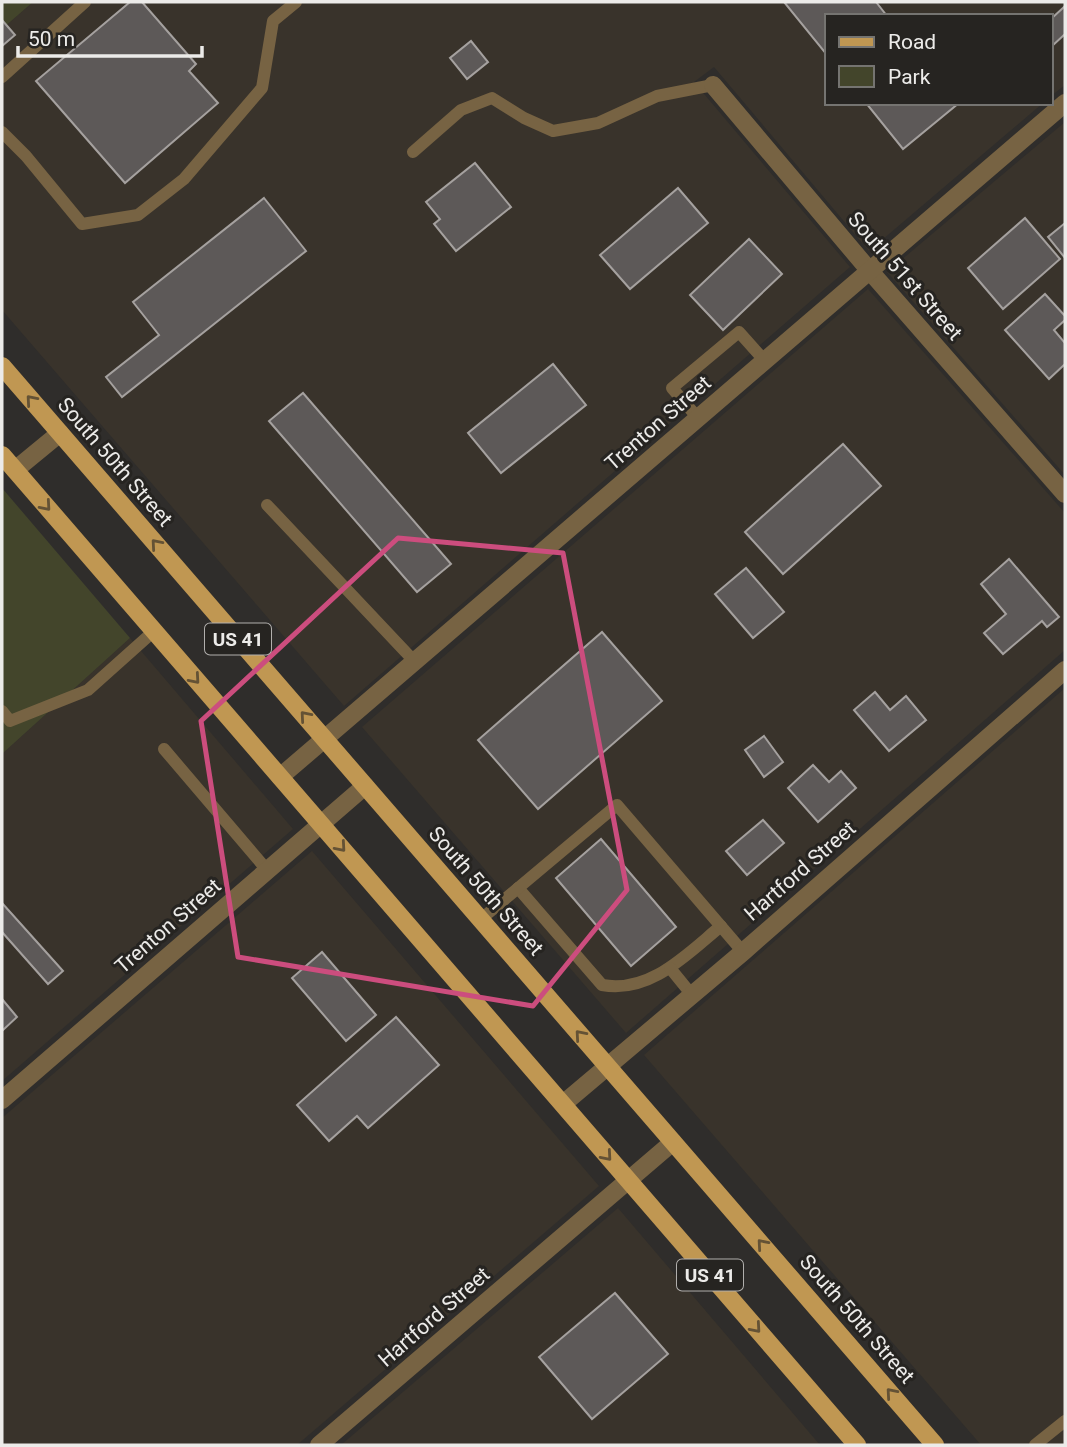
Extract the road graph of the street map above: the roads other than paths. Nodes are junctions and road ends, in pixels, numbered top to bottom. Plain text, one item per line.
1 (85, 2) edge
2 (296, 2) edge
3 (2, 77) edge
4 (713, 85) joint
5 (1065, 103) edge
6 (2, 132) edge
7 (413, 152) dead end
8 (869, 270) junction
9 (764, 360) junction
10 (2, 366) edge
11 (698, 418) junction
12 (60, 433) junction
13 (2, 455) edge
14 (15, 470) junction
15 (1065, 494) edge
16 (267, 505) dead end
17 (154, 631) junction
18 (416, 663) junction
19 (1065, 670) edge
20 (2, 710) edge
21 (326, 740) junction
22 (164, 749) dead end
23 (280, 777) junction
24 (365, 786) junction
25 (321, 824) junction
26 (267, 870) junction
27 (519, 888) junction
28 (480, 920) junction
29 (721, 926) junction
30 (743, 952) junction
31 (670, 968) junction
32 (692, 995) junction
33 (608, 1067) junction
34 (2, 1100) edge
35 (563, 1104) junction
36 (673, 1142) junction
37 (628, 1180) junction
38 (1065, 1421) edge
39 (319, 1445) edge
40 (857, 1445) edge
41 (935, 1445) edge
42 (1035, 1445) edge

1 - 3 lane
2 - 6 lane
4 - 7 lane
4 - 8 street, South 51st Street
5 - 8 street, Trenton Street
8 - 9 street, Trenton Street
8 - 15 street, South 51st Street
9 - 11 street, Trenton Street
9 - 11 lane
12 -> 10 main road, South 50th Street / US 41
11 - 18 street, Trenton Street
12 - 14 street
21 -> 12 main road, South 50th Street / US 41
13 - 14 main road, US 41
14 -> 17 main road, US 41
16 - 18 lane
17 - 20 lane
17 -> 23 main road, US 41
18 - 21 street, Trenton Street
19 - 30 street, Hartford Street
21 - 23 street, Trenton Street
21 - 24 main road, South 50th Street / US 41
22 - 26 lane
23 - 25 main road, US 41
24 - 25 street, Trenton Street
24 - 28 main road, South 50th Street / US 41
25 - 26 street, Trenton Street
25 -> 35 main road, US 41
26 - 34 street, Trenton Street
27 - 28 lane
27 - 29 lane
27 - 31 lane
33 -> 28 main road, South 50th Street / US 41
29 - 30 lane
29 - 31 lane
30 - 32 street, Hartford Street
31 - 32 lane
32 - 33 street, Hartford Street
33 - 35 street, Hartford Street
33 - 36 main road, South 50th Street / US 41
35 -> 37 main road, US 41
36 - 37 street, Hartford Street
41 -> 36 main road, South 50th Street / US 41
37 - 39 street, Hartford Street
37 -> 40 main road, US 41
38 - 42 lane

